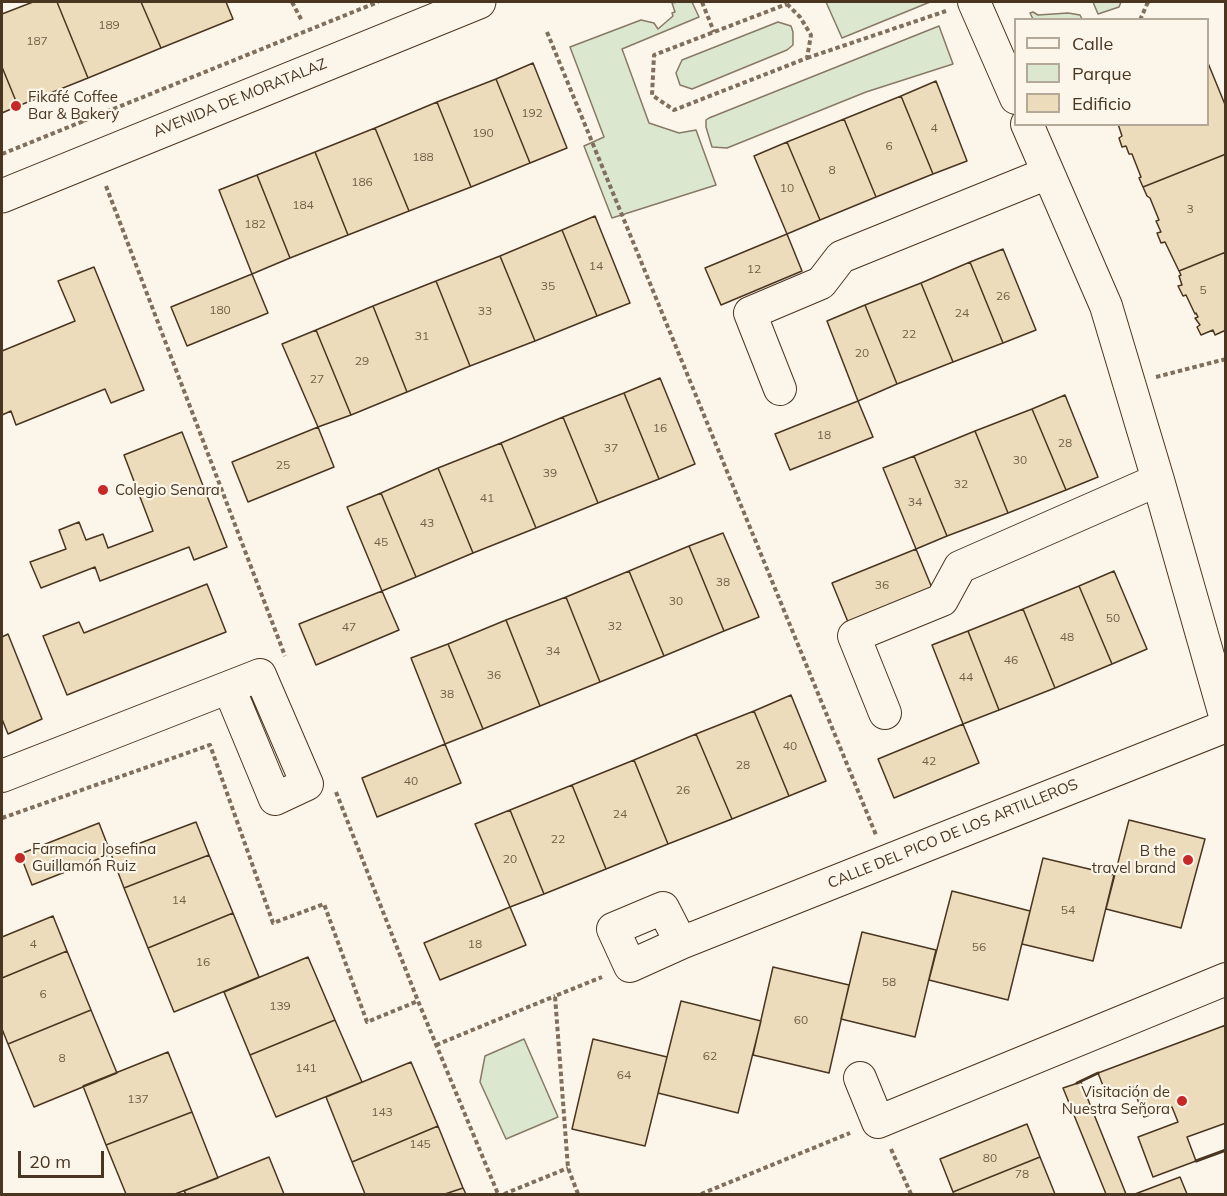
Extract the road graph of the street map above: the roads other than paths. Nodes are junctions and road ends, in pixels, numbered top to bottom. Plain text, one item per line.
1 (479, 2) edge
2 (964, 5) edge
3 (1014, 94) edge
4 (1028, 126) edge
5 (1048, 173) junction
6 (2, 196) edge
7 (780, 389) dead end
8 (1158, 480) junction
9 (229, 688) dead end
10 (885, 712) dead end
11 (1226, 719) edge
12 (1226, 726) edge
13 (2, 776) edge
14 (681, 943) junction
15 (1226, 979) edge
16 (860, 1078) dead end

1 - 6 main road, AVENIDA DE MORATALAZ
2 - 3 street
4 - 5 street
5 - 7 street
5 - 8 street
8 - 10 street
8 - 11 street
9 - 13 street
12 - 14 street, CALLE DEL PICO DE LOS ARTILLEROS
14 - 14 street, CALLE DEL PICO DE LOS ARTILLEROS
15 - 16 street

